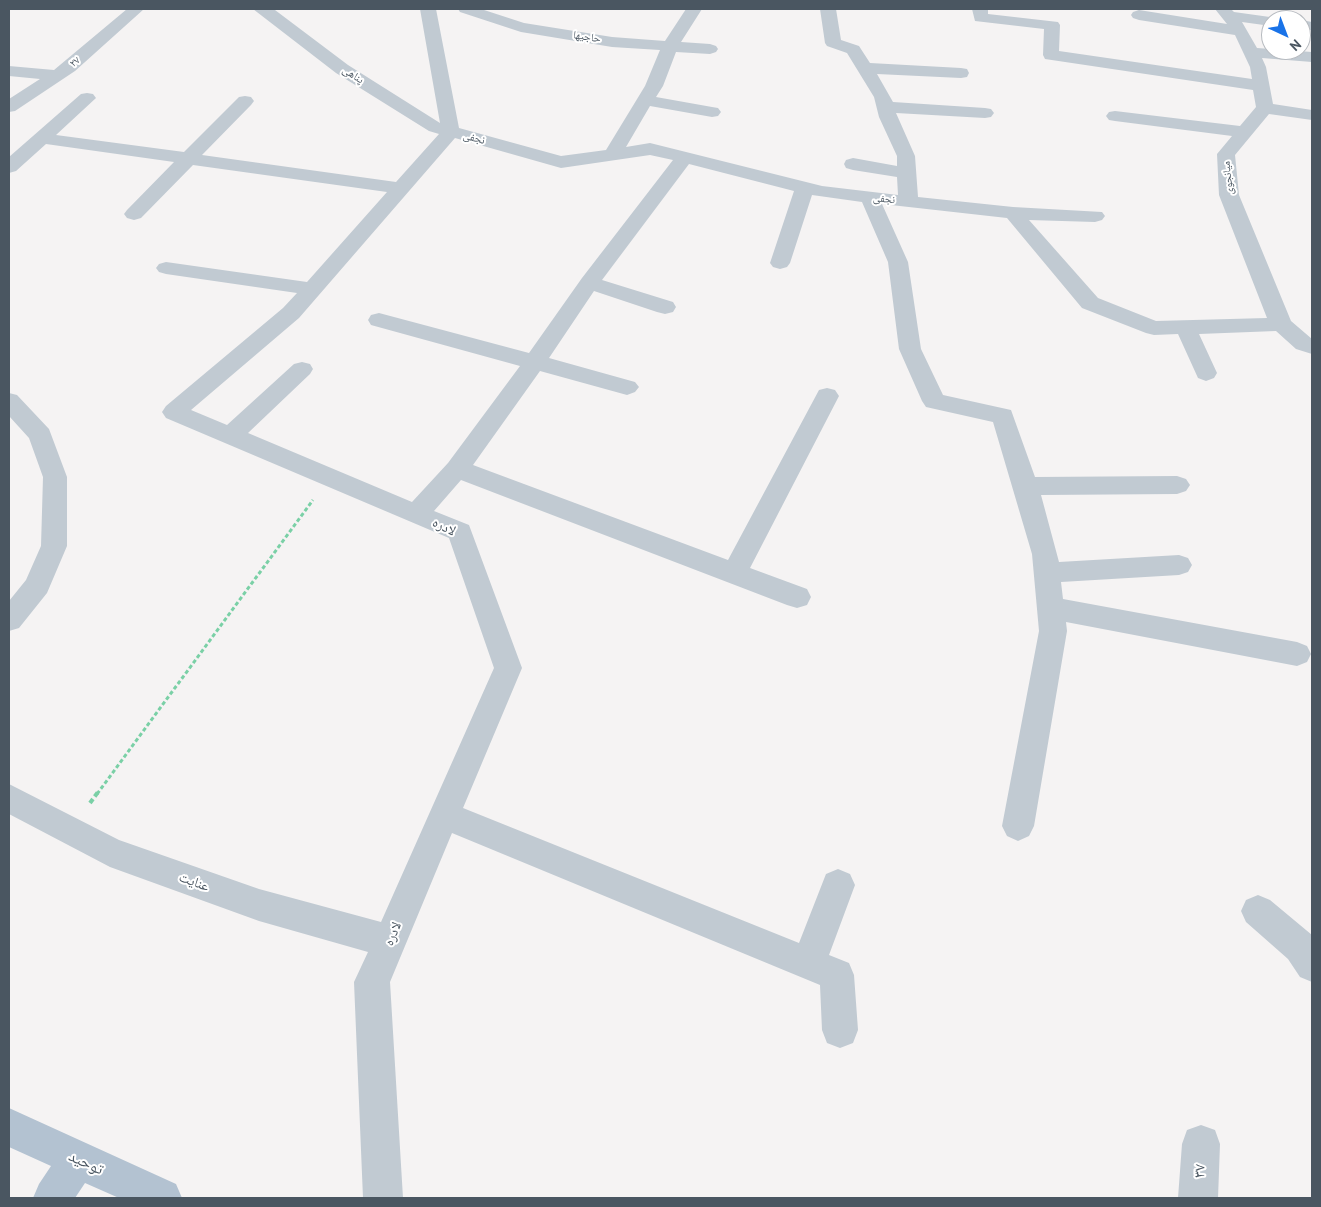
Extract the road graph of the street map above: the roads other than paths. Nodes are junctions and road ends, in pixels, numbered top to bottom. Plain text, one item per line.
1 (136, 9) edge
2 (261, 9) edge
3 (428, 9) edge
4 (466, 9) edge
5 (694, 9) edge
6 (828, 9) edge
7 (980, 9) edge
8 (1139, 15) dead end
9 (1231, 19) edge
10 (1261, 20) edge
11 (670, 46) junction
12 (710, 48) dead end
13 (1251, 52) junction
14 (1312, 57) edge
15 (866, 68) junction
16 (9, 72) edge
17 (961, 73) dead end
18 (57, 75) junction
19 (1262, 86) junction
20 (87, 98) dead end
21 (245, 100) dead end
22 (645, 100) junction
23 (9, 107) edge
24 (886, 107) junction
25 (1266, 108) junction
26 (712, 112) dead end
27 (985, 112) dead end
28 (1312, 115) edge
29 (1115, 116) dead end
30 (451, 131) junction
31 (1245, 132) junction
32 (41, 138) junction
33 (612, 155) junction
34 (684, 158) junction
35 (188, 159) junction
36 (854, 164) dead end
37 (9, 167) edge
38 (907, 173) junction
39 (400, 188) junction
40 (805, 188) junction
41 (868, 197) junction
42 (908, 202) junction
43 (1013, 213) junction
44 (134, 214) dead end
45 (1095, 216) dead end
46 (780, 263) dead end
47 (166, 268) dead end
48 (589, 283) junction
49 (312, 289) junction
50 (665, 307) dead end
51 (380, 320) dead end
52 (1281, 324) junction
53 (1185, 326) junction
54 (1312, 348) edge
55 (536, 362) junction
56 (302, 369) dead end
57 (1206, 373) dead end
58 (628, 387) dead end
59 (827, 396) dead end
60 (9, 401) edge
61 (230, 436) junction
62 (457, 469) junction
63 (1177, 485) dead end
64 (1026, 486) junction
65 (416, 514) junction
66 (1179, 565) dead end
67 (734, 573) junction
68 (1047, 573) junction
69 (797, 597) dead end
70 (1051, 608) junction
71 (9, 620) edge
72 (1297, 654) dead end
73 (9, 798) edge
74 (444, 815) junction
75 (1018, 826) dead end
76 (838, 884) dead end
77 (1258, 911) dead end
78 (390, 941) junction
79 (809, 963) junction
80 (1312, 965) edge
81 (840, 1030) dead end
82 (9, 1127) edge
83 (1201, 1144) dead end
84 (78, 1159) junction
85 (53, 1198) edge
86 (162, 1198) edge
87 (384, 1198) edge
88 (1198, 1198) edge

1 - 18 street, ۲۷
2 - 30 street, پناهی
3 - 30 street
4 - 11 street, حاجیها
5 - 11 street
6 - 15 street
7 - 19 street
8 - 9 street
9 - 10 street
9 - 13 street
11 - 12 street, حاجیها
11 - 22 street
13 - 14 street
13 - 19 street
15 - 17 street
15 - 24 street
16 - 18 street
18 - 23 street, ۲۷
19 - 25 street
20 - 32 street
21 - 35 street
22 - 26 street
22 - 33 street
24 - 27 street
24 - 38 street
25 - 28 street
25 - 31 street, میانجوی
29 - 31 street
30 - 33 street, نجفی
30 - 39 street, لادره
31 - 52 street, میانجوی
32 - 35 street
32 - 37 street
33 - 34 street, نجفی
34 - 40 street, نجفی
34 - 48 street
35 - 39 street
35 - 44 street
36 - 38 street
38 - 42 street
39 - 49 street, لادره
40 - 41 street, نجفی
40 - 46 street
41 - 42 street, نجفی
41 - 64 street
42 - 43 street, نجفی
43 - 45 street, نجفی
43 - 53 street
47 - 49 street
48 - 50 street
48 - 55 street
49 - 61 street, لادره
51 - 55 street
52 - 53 street
52 - 54 street, میانجوی
53 - 57 street
55 - 58 street
55 - 62 street
56 - 61 street
59 - 67 street
60 - 71 street
61 - 65 street, لادره
62 - 65 street
62 - 67 street
63 - 64 street
64 - 68 street
65 - 74 street, لادره
66 - 68 street
67 - 69 street
68 - 70 street
70 - 72 street
70 - 75 street
73 - 78 street, عنایت
74 - 78 street, لادره
74 - 79 street
76 - 79 street
77 - 80 street
78 - 87 street, لادره
79 - 81 street
82 - 84 main road, توحید
83 - 88 street, ۳۷
84 - 85 main road
84 - 86 main road, توحید

